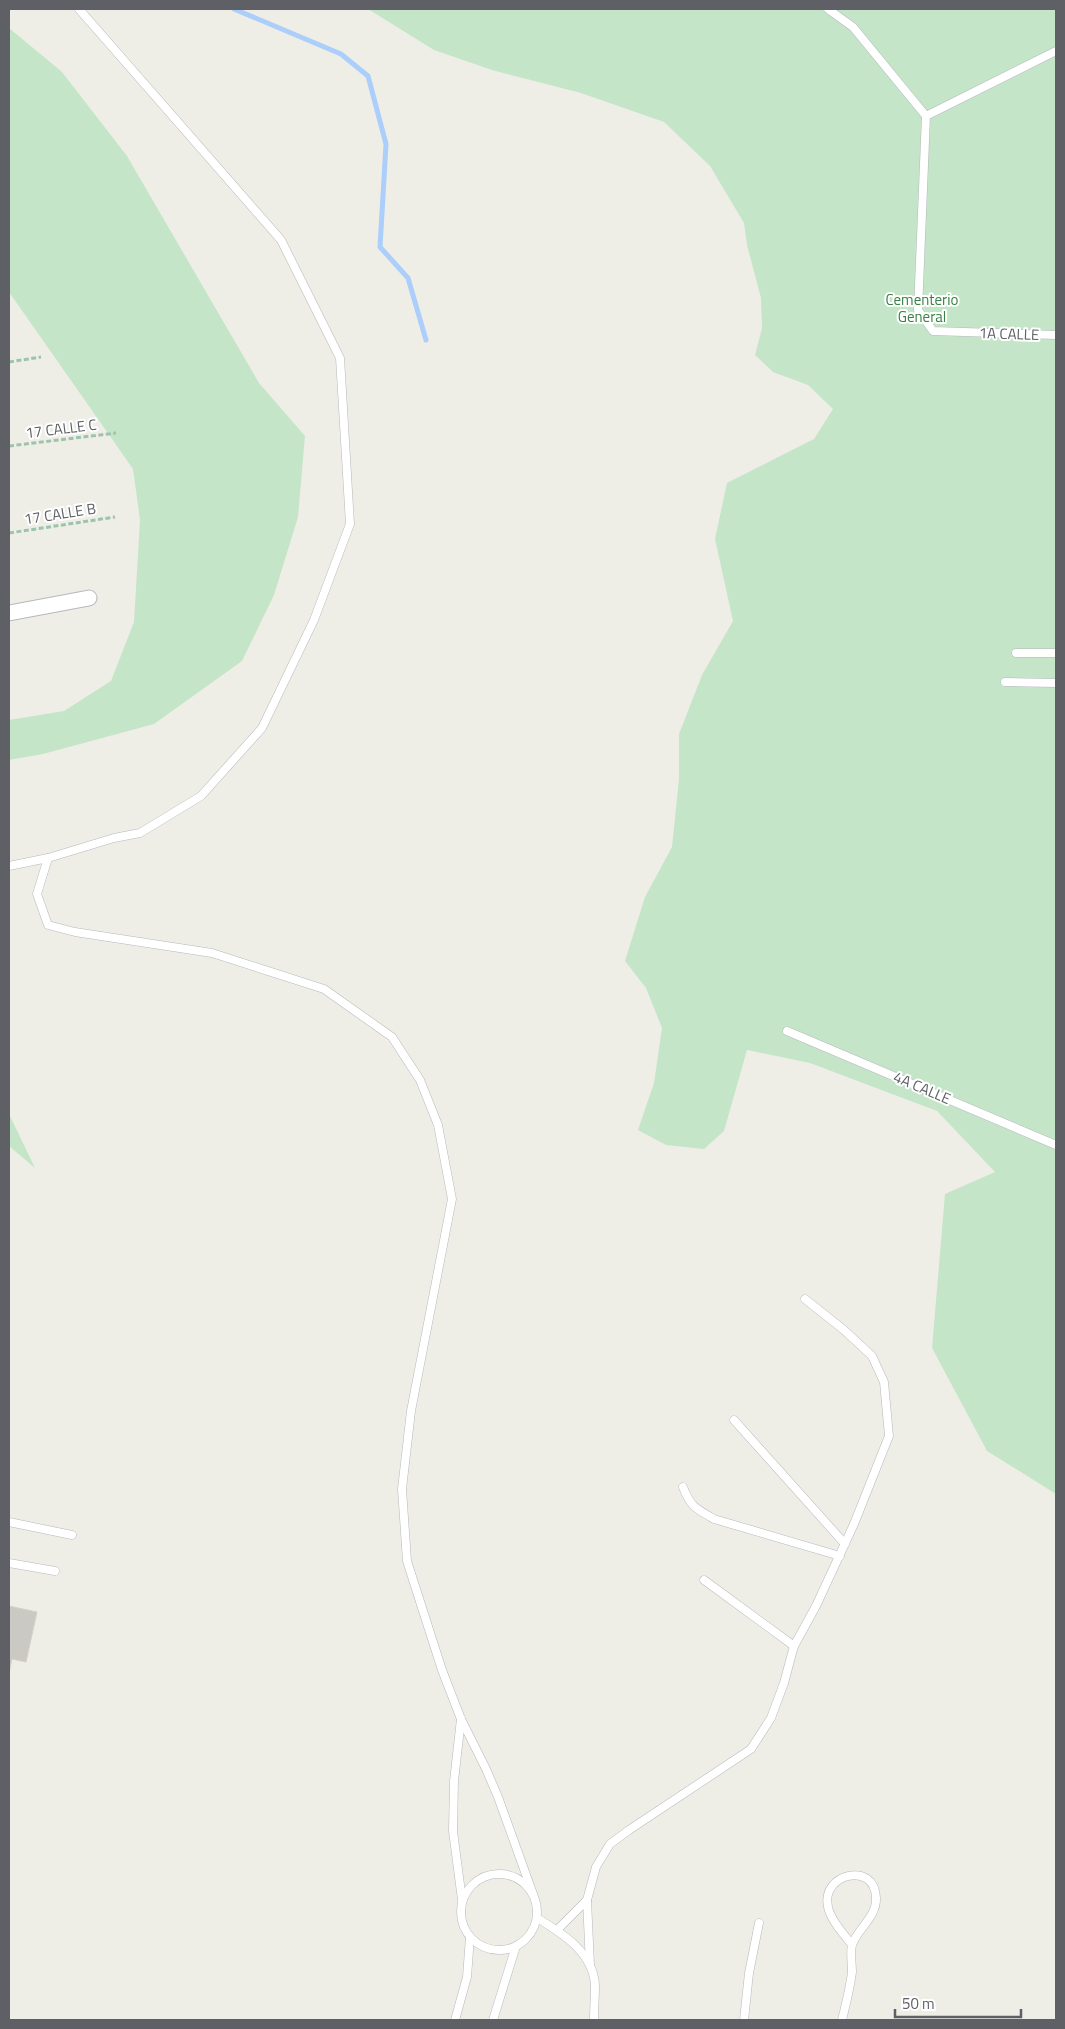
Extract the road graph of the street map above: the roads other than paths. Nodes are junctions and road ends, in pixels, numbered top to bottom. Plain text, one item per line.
1 (79, 9) edge
2 (828, 9) edge
3 (1056, 51) edge
4 (926, 116) junction
5 (1056, 335) edge
6 (89, 598) dead end
7 (9, 613) edge
8 (1016, 653) dead end
9 (1056, 653) edge
10 (1005, 682) dead end
11 (1056, 683) edge
12 (48, 858) junction
13 (9, 866) edge
14 (787, 1031) dead end
15 (1056, 1145) edge
16 (805, 1299) dead end
17 (734, 1420) dead end
18 (684, 1487) dead end
19 (9, 1522) edge
20 (72, 1535) dead end
21 (845, 1544) junction
22 (840, 1556) junction
23 (9, 1562) edge
24 (55, 1571) dead end
25 (704, 1580) dead end
26 (794, 1646) junction
27 (461, 1720) junction
28 (533, 1894) junction
29 (462, 1900) junction
30 (587, 1900) junction
31 (537, 1918) junction
32 (759, 1923) dead end
33 (557, 1930) junction
34 (470, 1937) junction
35 (852, 1945) junction
36 (516, 1946) junction
37 (590, 1966) junction
38 (456, 2020) edge
39 (494, 2020) edge
40 (594, 2020) edge
41 (744, 2020) edge
42 (842, 2020) edge

1 - 12 lane
2 - 4 lane
3 - 4 lane
4 - 5 lane, 1A CALLE
6 - 7 street
8 - 9 lane
10 - 11 lane
12 - 13 lane
12 - 27 lane
14 - 15 lane, 4A CALLE
16 - 21 lane
17 - 21 lane
18 - 22 lane
19 - 20 lane
21 - 22 lane
22 - 26 lane
23 - 24 lane
25 - 26 lane
26 - 30 lane
27 - 28 lane
27 - 29 lane
28 - 29 lane
28 - 31 lane
29 - 34 lane
30 - 33 lane
30 - 37 lane
31 - 33 lane
31 - 36 lane
32 - 41 lane
33 - 37 lane
34 - 36 lane
34 - 38 lane
35 - 35 lane
35 - 42 lane
36 - 39 lane
37 - 40 lane

